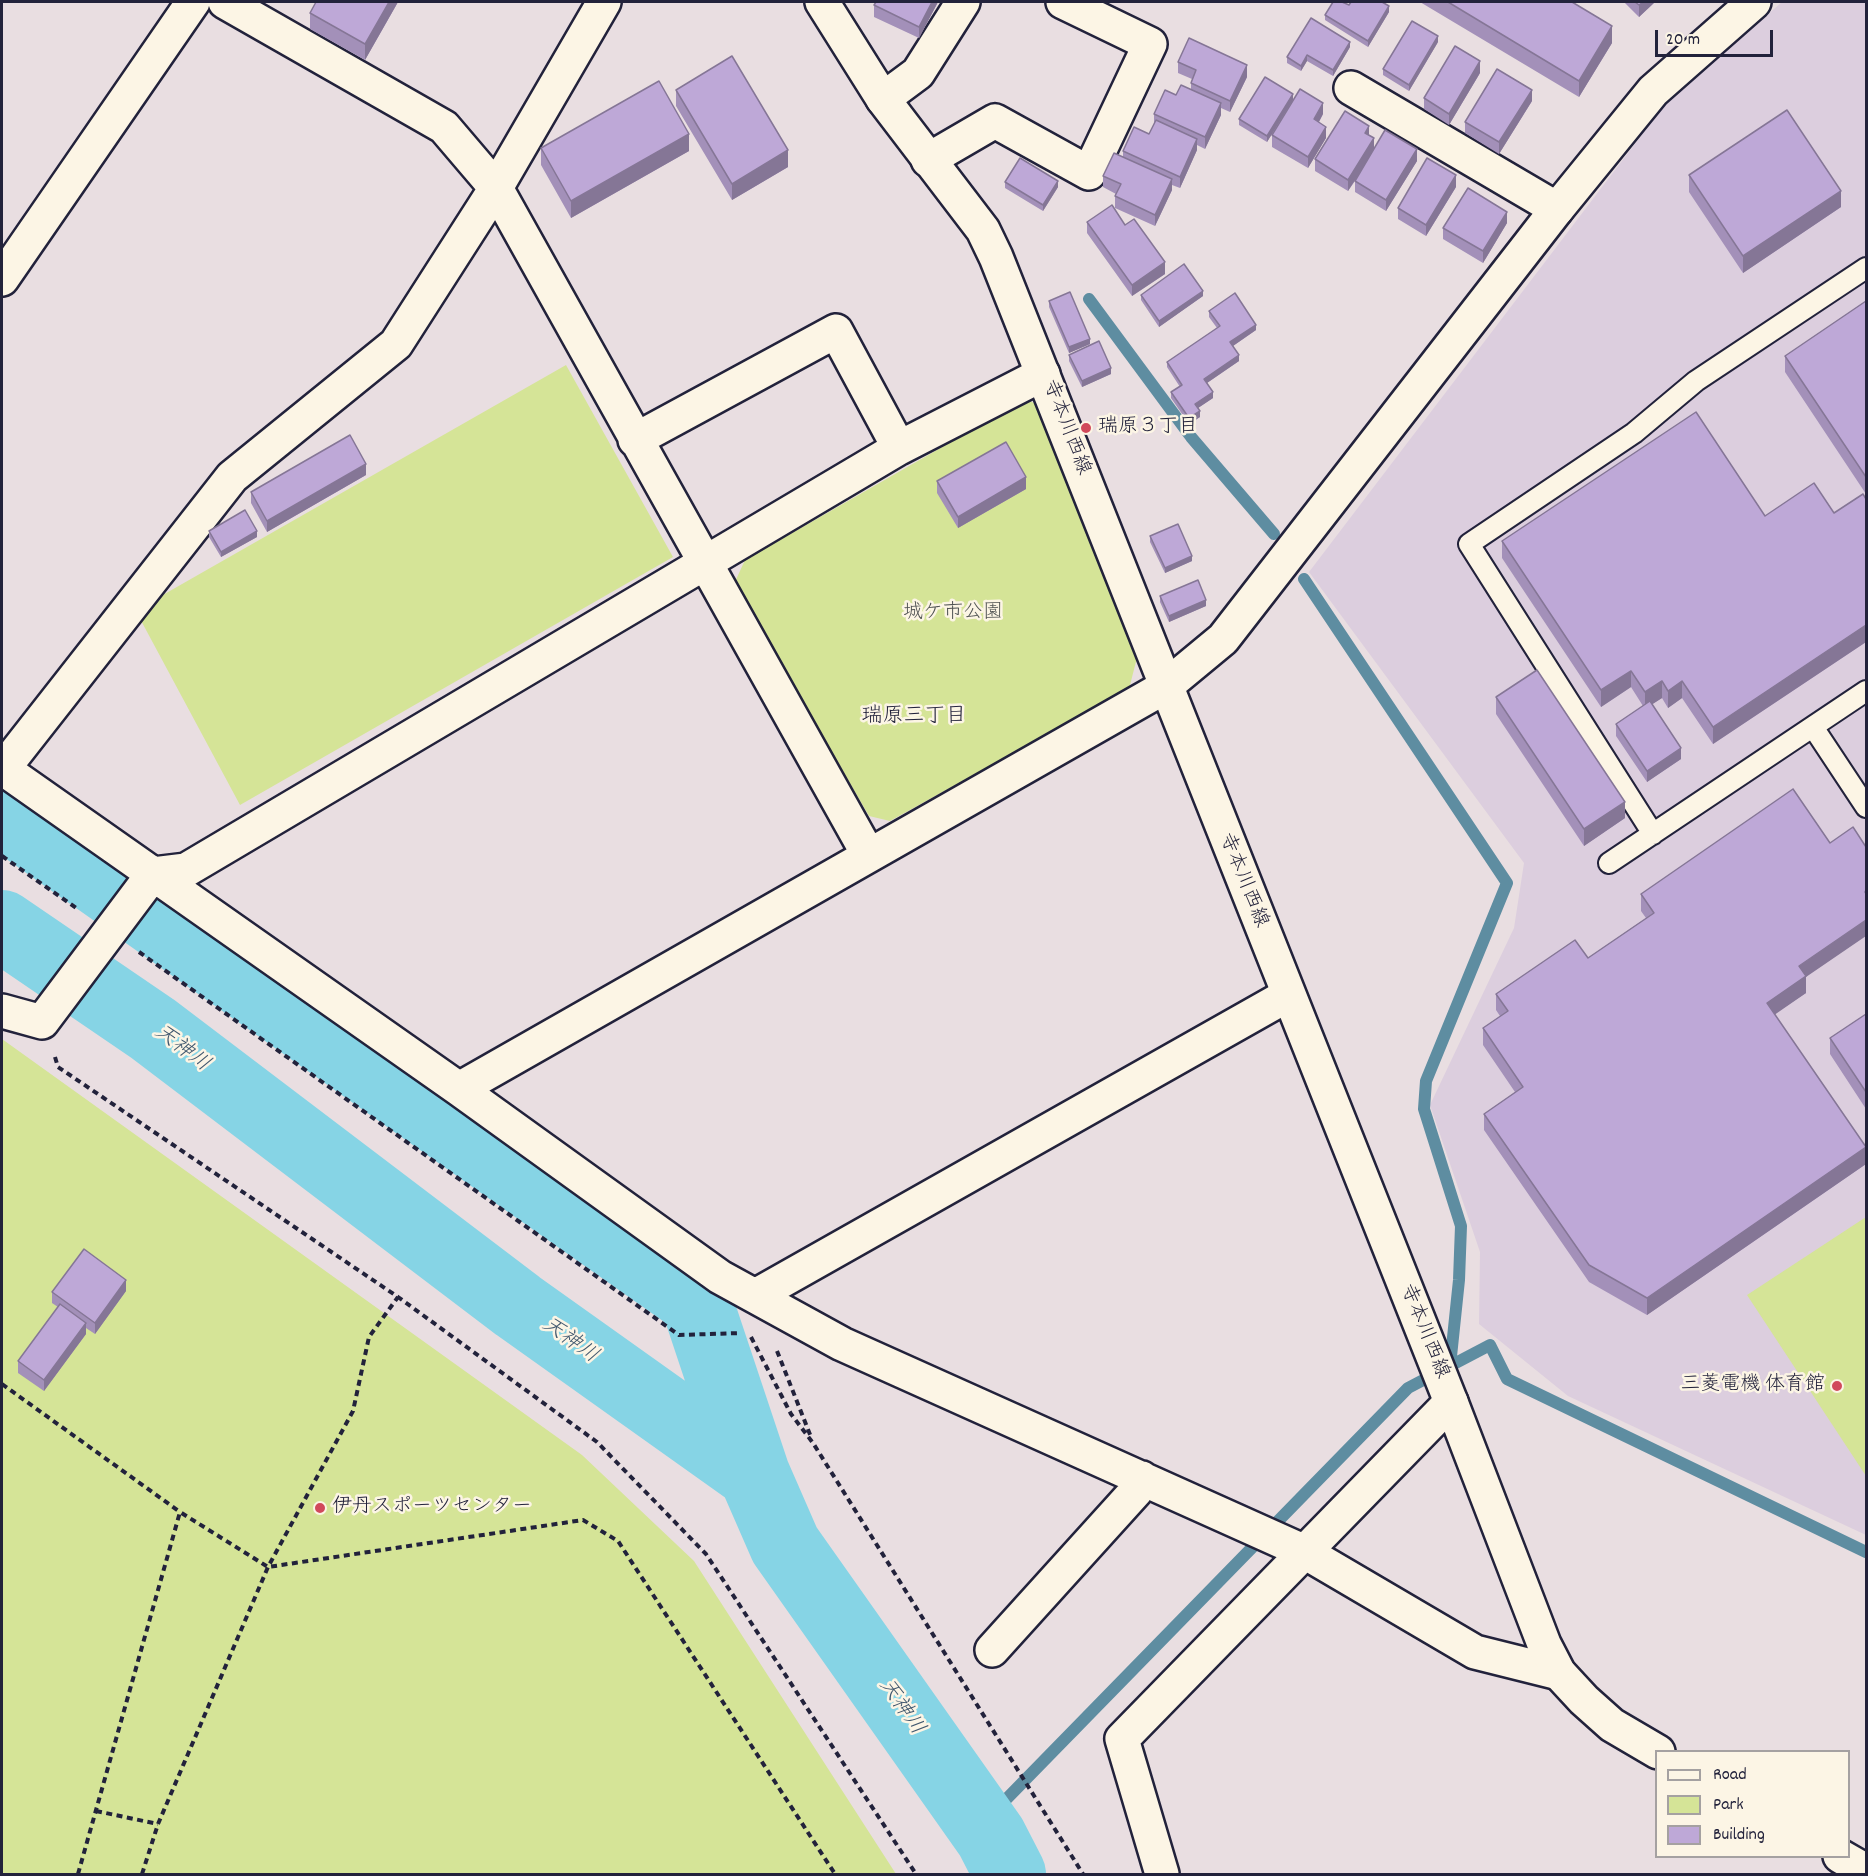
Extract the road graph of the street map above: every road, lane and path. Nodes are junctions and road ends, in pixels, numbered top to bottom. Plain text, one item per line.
1 (193, 2) edge
2 (225, 2) edge
3 (604, 2) edge
4 (822, 2) edge
5 (963, 2) edge
6 (1064, 2) edge
7 (1754, 2) edge
8 (1351, 89) dead end
9 (883, 99) junction
10 (928, 160) junction
11 (496, 188) junction
12 (1557, 209) junction
13 (1866, 268) edge
14 (2, 279) edge
15 (1044, 374) junction
16 (635, 440) junction
17 (899, 448) junction
18 (706, 564) junction
19 (1165, 687) junction
20 (1866, 691) edge
21 (1813, 727) junction
22 (2, 769) edge
23 (1866, 807) edge
24 (1653, 834) junction
25 (868, 854) junction
26 (2, 856) edge
27 (1609, 863) dead end
28 (153, 874) junction
29 (110, 930) junction
30 (1288, 995) junction
31 (2, 1011) edge
32 (42, 1022) junction
33 (459, 1089) junction
34 (755, 1296) junction
35 (398, 1297) junction
36 (2, 1384) edge
37 (1448, 1393) junction
38 (813, 1443) junction
39 (1142, 1479) junction
40 (180, 1512) junction
41 (1303, 1551) junction
42 (268, 1566) junction
43 (992, 1650) dead end
44 (1559, 1673) junction
45 (1655, 1750) edge
46 (96, 1811) junction
47 (158, 1824) junction
48 (1842, 1858) edge
49 (1866, 1871) edge
50 (78, 1875) edge
51 (142, 1875) edge
52 (835, 1875) edge
53 (916, 1875) edge
54 (1083, 1875) edge
55 (1162, 1875) edge

1 - 14 street
2 - 11 street
3 - 11 street
4 - 9 street, 寺本川西線
5 - 9 street
6 - 10 street
7 - 12 street
8 - 12 street
9 - 10 street, 寺本川西線
10 - 15 street, 寺本川西線
11 - 16 street
11 - 22 street
12 - 19 street
13 - 24 lane
15 - 17 street
15 - 19 street, 寺本川西線
16 - 17 street
16 - 18 street
17 - 18 street
18 - 25 street
18 - 28 street
19 - 25 street
19 - 30 street, 寺本川西線
20 - 21 lane
21 - 23 lane
21 - 24 lane
22 - 28 street
24 - 27 lane
25 - 33 street
26 - 29 path
28 - 29 street
28 - 33 street
29 - 32 street
29 - 38 path
30 - 34 street
30 - 37 street, 寺本川西線
31 - 32 street
32 - 35 path
33 - 34 street
34 - 38 path
34 - 39 street
35 - 42 path
35 - 53 path
36 - 40 path
37 - 41 street
37 - 44 street, 寺本川西線
38 - 54 path
39 - 41 street
39 - 43 street
40 - 42 path
40 - 46 path
41 - 44 street
41 - 55 street
42 - 47 path
42 - 52 path
44 - 45 street, 寺本川西線
46 - 47 path
46 - 50 path
47 - 51 path
48 - 49 street

